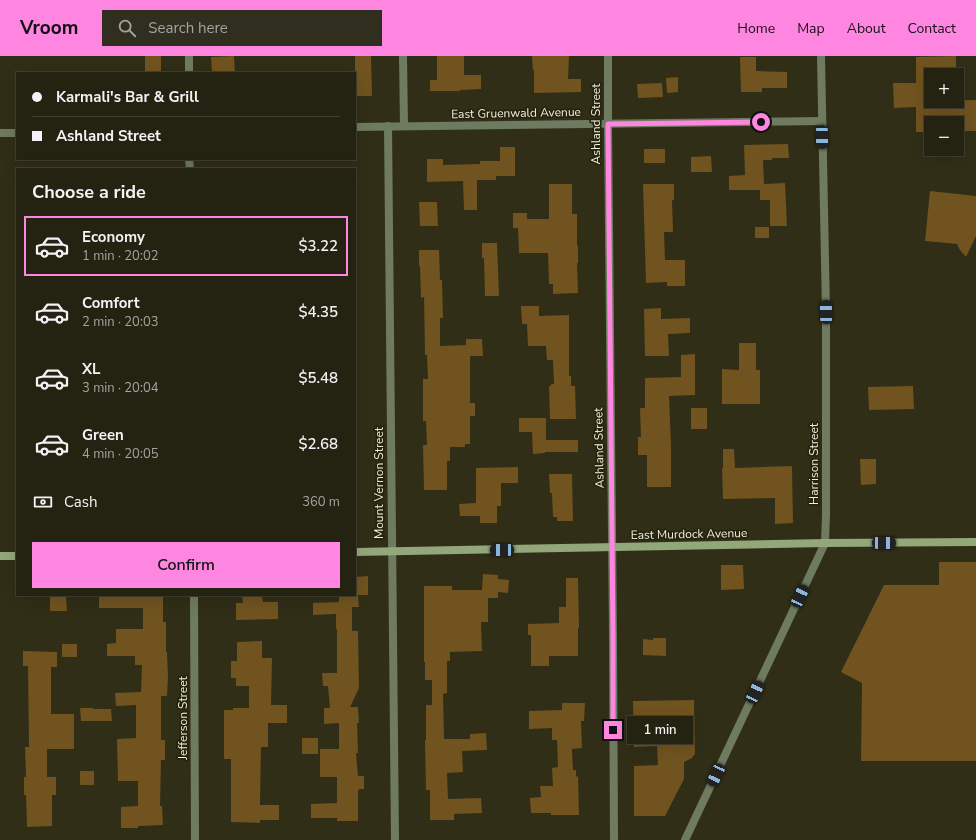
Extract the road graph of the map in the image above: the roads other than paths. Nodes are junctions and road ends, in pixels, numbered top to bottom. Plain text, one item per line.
1 (189, 56) edge
2 (403, 56) edge
3 (608, 56) edge
4 (821, 56) edge
5 (189, 72) edge
6 (822, 121) junction
7 (608, 124) junction
8 (388, 126) junction
9 (404, 126) junction
10 (356, 127) edge
11 (0, 133) edge
12 (16, 133) edge
13 (976, 542) edge
14 (825, 543) junction
15 (612, 548) junction
16 (356, 552) edge
17 (392, 552) junction
18 (0, 556) edge
19 (16, 556) edge
20 (194, 596) edge
21 (195, 840) edge
22 (395, 840) edge
23 (614, 840) edge
24 (685, 840) edge

1 - 5 street
2 - 9 street
3 - 7 street, Ashland Street
4 - 6 street, Harrison Street
6 - 7 street, East Gruenwald Avenue
6 - 14 street, Harrison Street
7 - 9 street, East Gruenwald Avenue
7 - 15 street, Ashland Street
8 - 9 street, East Gruenwald Avenue
8 - 10 street, East Gruenwald Avenue
8 - 17 street, Mount Vernon Street
11 - 12 street
13 - 14 main road, East Murdock Avenue
14 - 15 main road, East Murdock Avenue
14 - 24 street, Harrison Street
15 - 17 main road, East Murdock Avenue
15 - 23 street, Ashland Street
16 - 17 main road, East Murdock Avenue
17 - 22 street, Mount Vernon Street
18 - 19 main road
20 - 21 street, Jefferson Street

